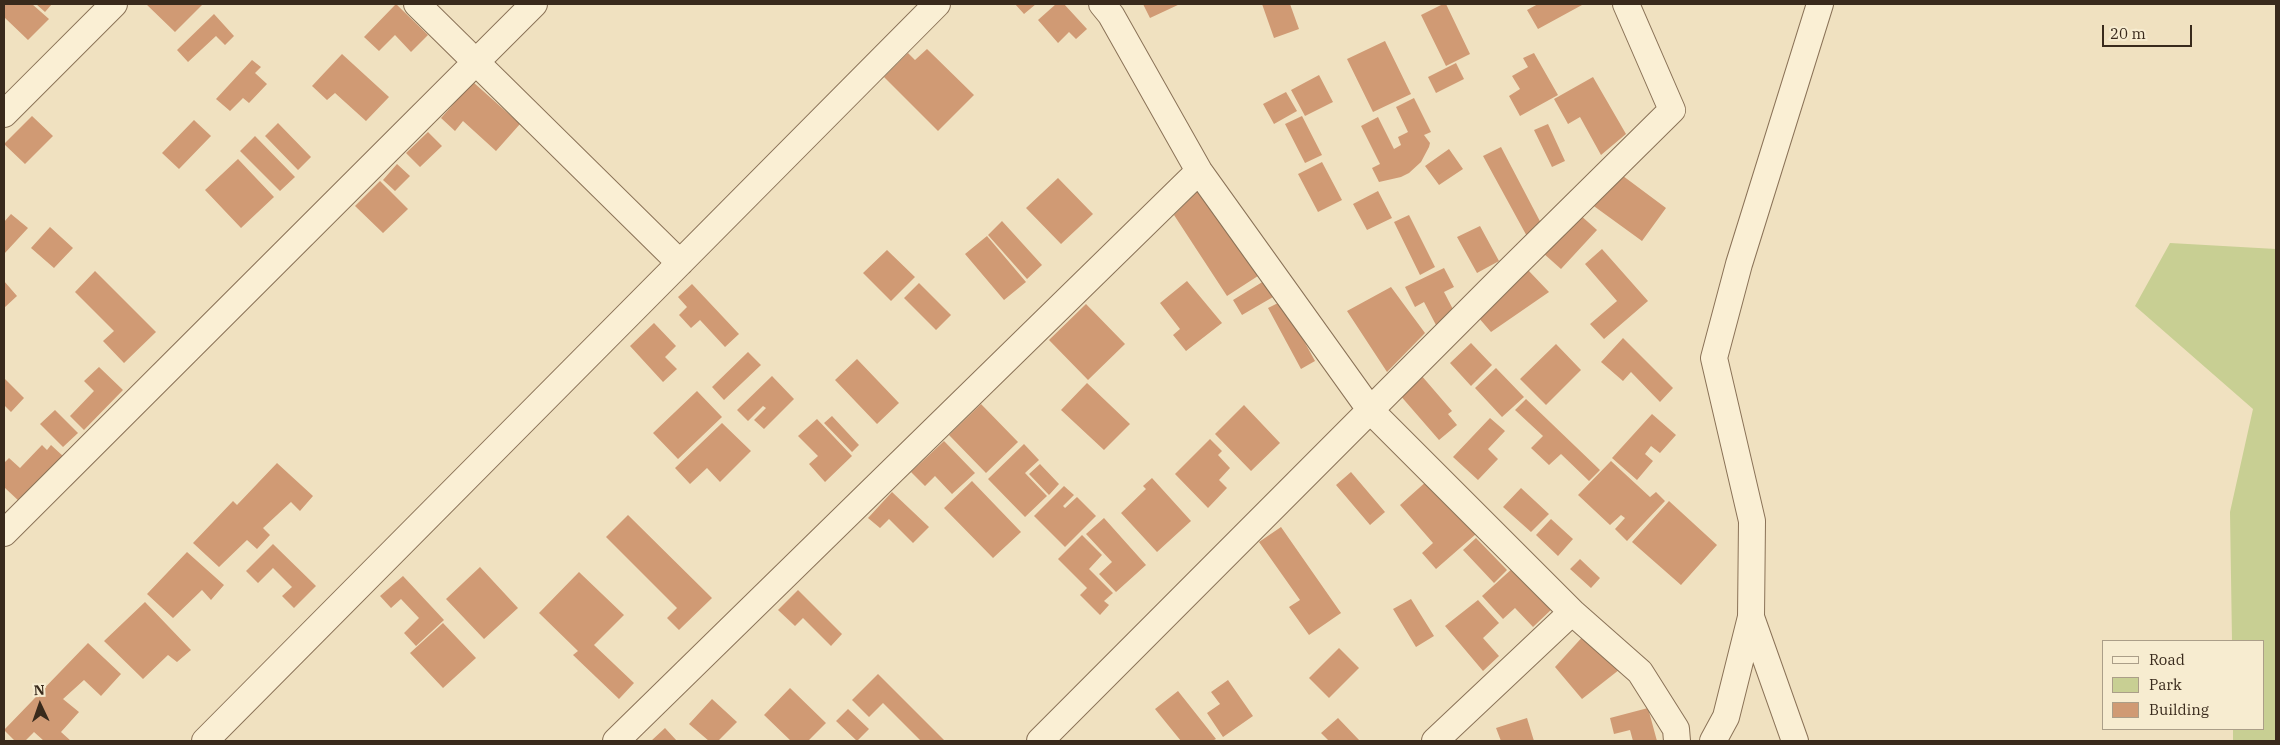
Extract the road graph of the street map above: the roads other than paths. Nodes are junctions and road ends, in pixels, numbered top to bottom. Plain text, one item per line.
1 (114, 4) edge
2 (417, 4) edge
3 (534, 4) edge
4 (937, 4) edge
5 (1102, 4) edge
6 (1626, 4) edge
7 (1820, 4) edge
8 (476, 62) junction
9 (4, 114) edge
10 (1199, 172) junction
11 (680, 263) junction
12 (1371, 411) junction
13 (4, 533) edge
14 (1572, 612) junction
15 (1751, 617) junction
16 (205, 741) edge
17 (616, 741) edge
18 (1040, 741) edge
19 (1435, 741) edge
20 (1677, 741) edge
21 (1713, 741) edge
22 (1795, 741) edge

1 - 9 street
2 - 8 street
3 - 8 street
4 - 11 street
5 - 10 street
6 - 12 street
7 - 15 street
8 - 11 street
8 - 13 street
10 - 12 street
10 - 17 street
11 - 16 street
12 - 14 street
12 - 18 street
14 - 19 street
14 - 20 street
15 - 21 street
15 - 22 street

